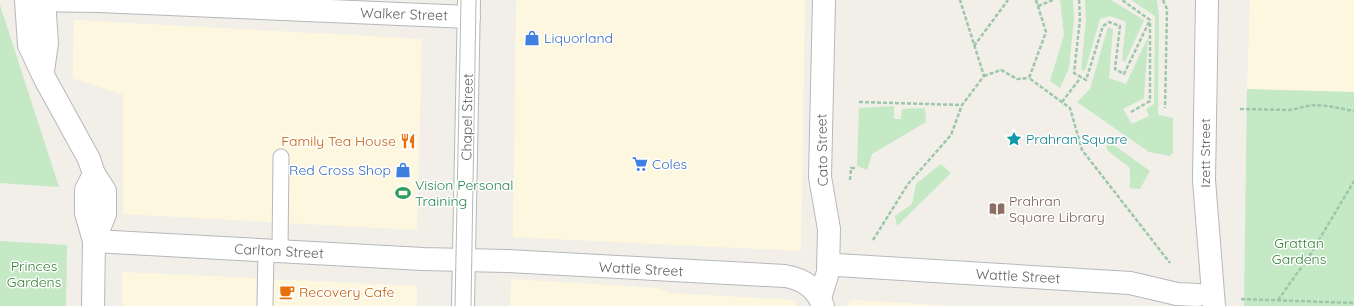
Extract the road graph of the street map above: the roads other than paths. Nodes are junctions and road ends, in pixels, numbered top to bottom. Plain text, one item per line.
1 (26, 0) edge
2 (44, 0) edge
3 (824, 0) edge
4 (1207, 0) edge
5 (99, 1) edge
6 (469, 9) edge
7 (43, 71) junction
8 (281, 156) dead end
9 (94, 241) junction
10 (273, 251) junction
11 (464, 260) junction
12 (846, 266) road end
13 (819, 298) edge
14 (1206, 300) edge
15 (93, 306) edge
16 (265, 306) edge
17 (463, 306) edge

1 - 2 street, Walker Street
1 - 7 street
2 - 5 street, Walker Street
2 - 7 street
3 - 13 street, Cato Street
4 - 14 street, Izett Street
5 - 6 street, Walker Street
6 - 11 street, Chapel Street
7 - 9 street
8 - 10 lane
9 - 10 street, Carlton Street
9 - 15 street
10 - 11 street, Carlton Street
10 - 16 lane
11 - 13 street, Wattle Street
11 - 17 street, Chapel Street
12 - 14 street, Wattle Street

